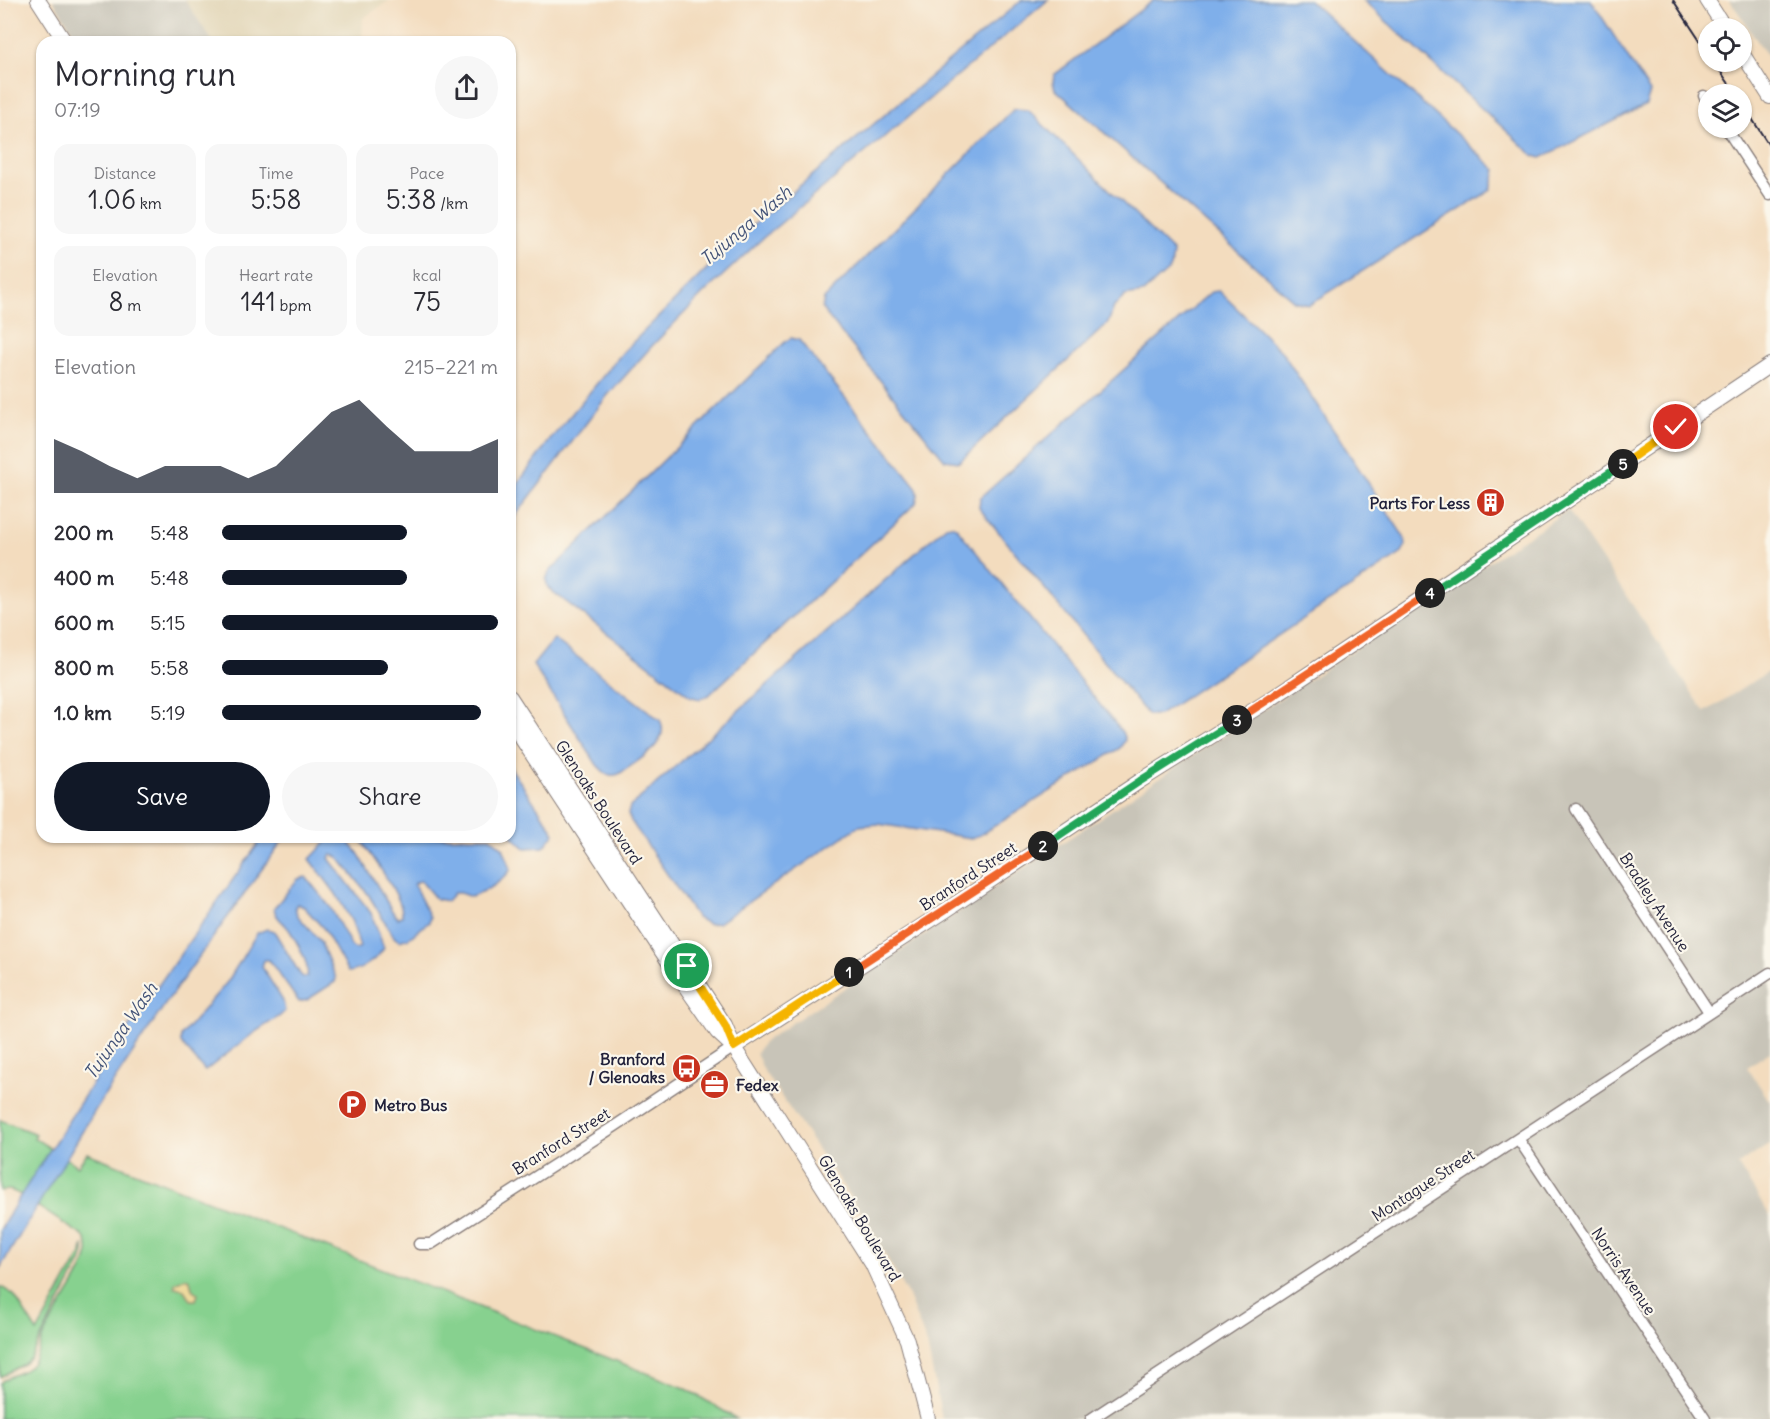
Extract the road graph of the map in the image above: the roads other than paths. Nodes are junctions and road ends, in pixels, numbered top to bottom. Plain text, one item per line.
1 (38, 0) edge
2 (1707, 0) edge
3 (1719, 18) edge
4 (61, 36) edge
5 (1752, 69) edge
6 (1770, 97) edge
7 (1733, 138) edge
8 (1770, 195) edge
9 (1770, 366) edge
10 (516, 707) edge
11 (516, 729) edge
12 (1576, 809) dead end
13 (597, 841) junction
14 (1770, 973) edge
15 (1709, 1012) junction
16 (734, 1047) junction
17 (1519, 1140) junction
18 (419, 1244) dead end
19 (928, 1419) edge
20 (1091, 1419) edge
21 (1705, 1419) edge

1 - 4 main road
2 - 3 main road
5 - 6 main road
7 - 8 street
9 - 16 main road, Branford Street
10 - 13 main road, Glenoaks Boulevard
11 - 13 main road, Glenoaks Boulevard
12 - 15 street, Bradley Avenue
13 - 16 main road, Glenoaks Boulevard
14 - 15 street, Montague Street
15 - 17 street, Montague Street
16 - 18 street, Branford Street
16 - 19 main road, Glenoaks Boulevard
17 - 20 street, Montague Street
17 - 21 street, Norris Avenue

